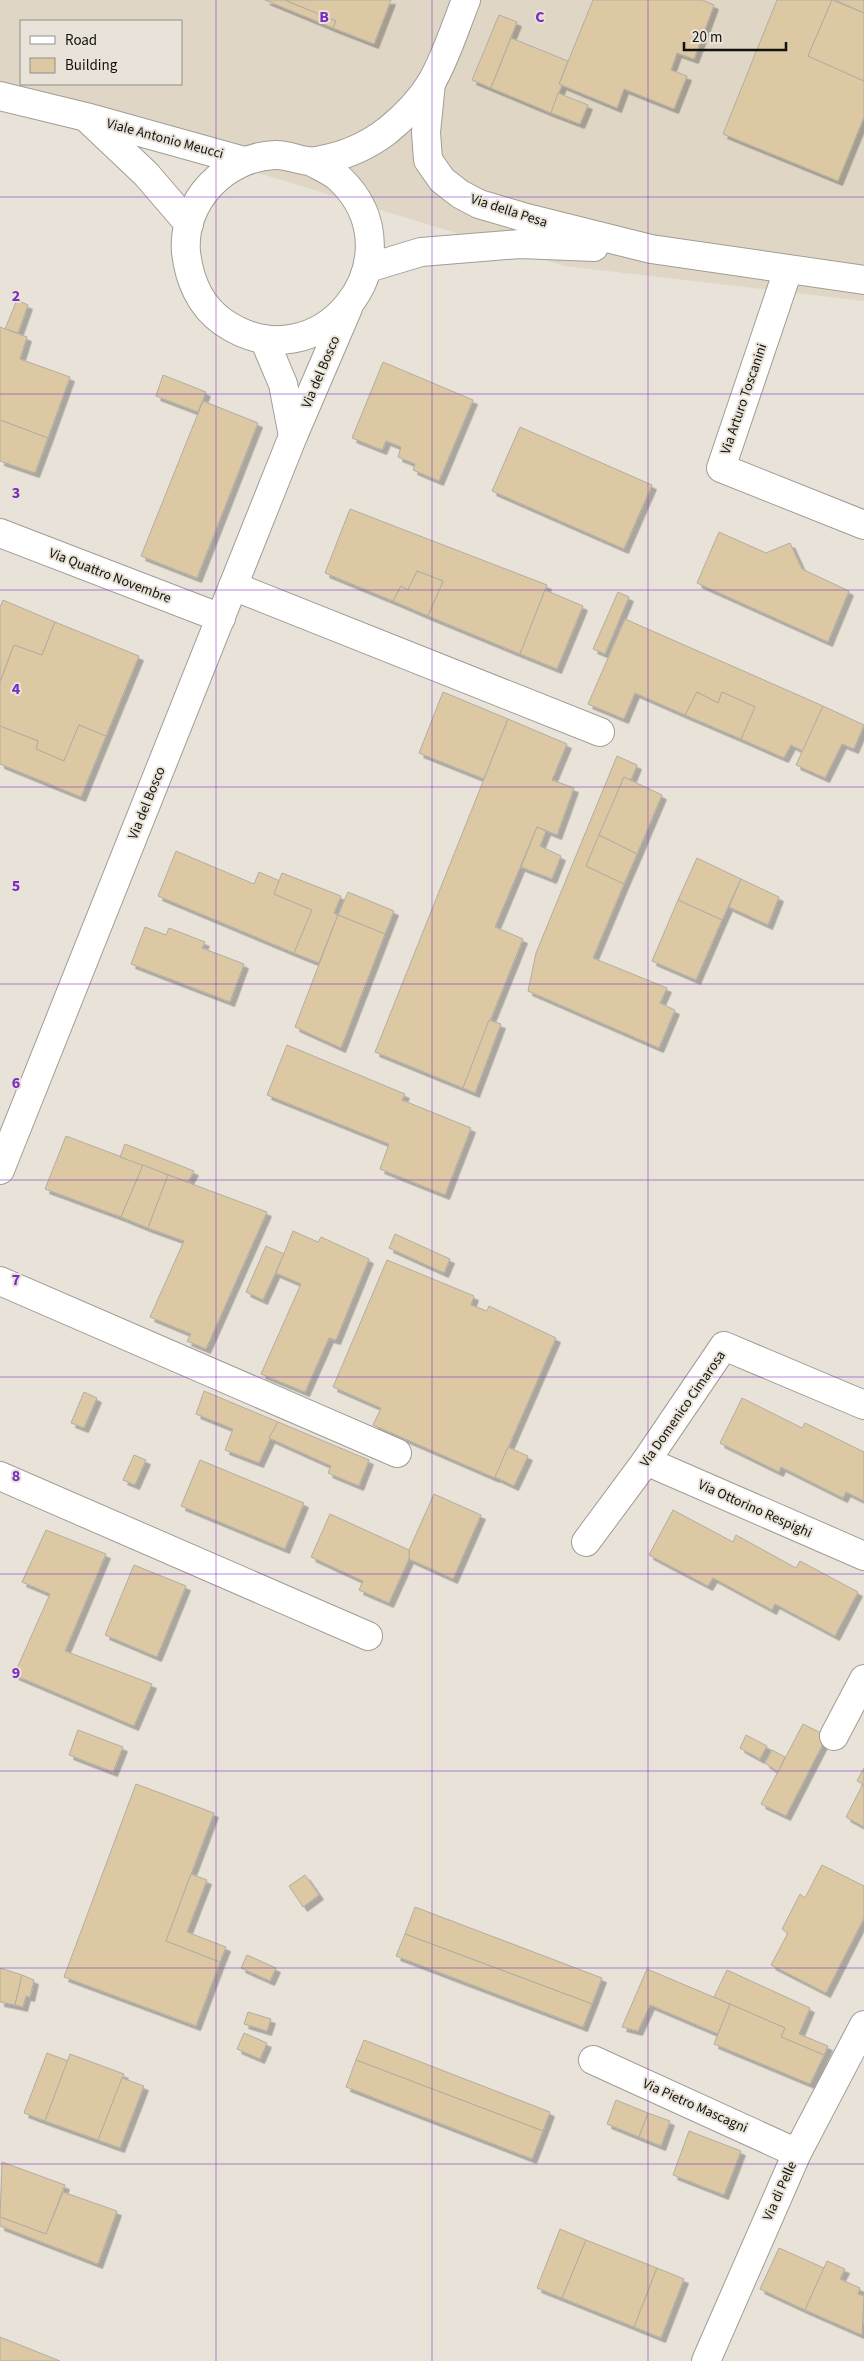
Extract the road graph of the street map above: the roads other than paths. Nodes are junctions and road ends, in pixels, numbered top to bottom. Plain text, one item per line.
1 (466, 0) edge
2 (431, 83) junction
3 (0, 96) edge
4 (86, 117) junction
5 (244, 161) junction
6 (312, 162) junction
7 (189, 224) junction
8 (651, 249) junction
9 (368, 268) junction
10 (788, 270) junction
11 (864, 280) edge
12 (348, 308) junction
13 (264, 339) junction
14 (293, 436) junction
15 (864, 525) edge
16 (0, 533) edge
17 (233, 586) junction
18 (221, 618) junction
19 (600, 732) dead end
20 (10, 1116) edge
21 (0, 1170) edge
22 (0, 1282) edge
23 (864, 1405) edge
24 (397, 1454) dead end
25 (646, 1461) junction
26 (0, 1476) edge
27 (586, 1542) dead end
28 (864, 1556) edge
29 (368, 1636) dead end
30 (864, 1679) edge
31 (834, 1736) dead end
32 (864, 2025) edge
33 (593, 2060) dead end
34 (797, 2153) junction
35 (706, 2361) edge

1 - 2 street, Via del Bosco
2 - 6 street, Via del Bosco
2 - 8 street, Via della Pesa
3 - 4 street, Viale Antonio Meucci
4 - 5 street, Viale Antonio Meucci
4 - 7 street, Viale Antonio Meucci
5 - 6 street, Via del Bosco
5 - 7 street, Via del Bosco
6 - 9 street, Via del Bosco
7 - 13 street, Via del Bosco
8 - 9 street, Via della Pesa
8 - 10 street, Via della Pesa
9 - 12 street, Via del Bosco
10 - 11 street, Via della Pesa
10 - 15 street, Via Arturo Toscanini
12 - 13 street, Via del Bosco
12 - 14 street, Via del Bosco
13 - 14 street, Via del Bosco
14 - 17 street, Via del Bosco
16 - 18 street, Via Quattro Novembre
17 - 18 street, Via del Bosco
17 - 19 street
18 - 20 street, Via del Bosco
20 - 21 street, Via del Bosco
22 - 24 street
23 - 25 street, Via Domenico Cimarosa
25 - 27 street, Via Domenico Cimarosa
25 - 28 street, Via Ottorino Respighi
26 - 29 street
30 - 31 street
32 - 34 street, Via di Pelle
33 - 34 street, Via Pietro Mascagni
34 - 35 street, Via di Pelle

